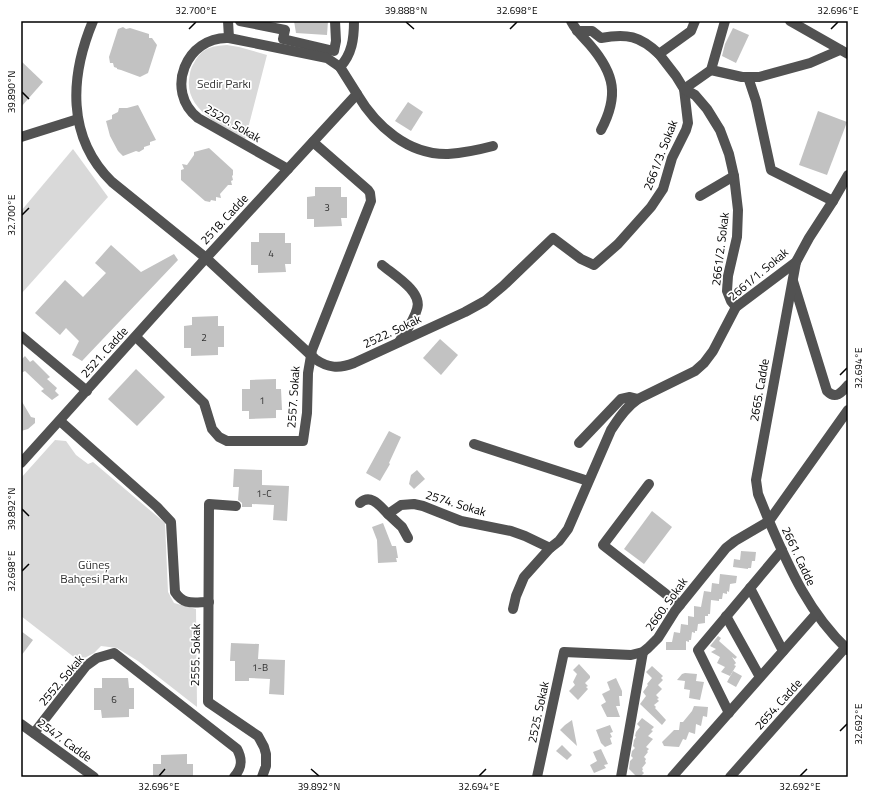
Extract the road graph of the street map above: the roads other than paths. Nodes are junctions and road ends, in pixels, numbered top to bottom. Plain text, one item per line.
1 (93, 21) edge
2 (228, 21) edge
3 (240, 21) edge
4 (335, 21) edge
5 (354, 21) edge
6 (571, 21) edge
7 (694, 21) edge
8 (725, 21) edge
9 (790, 21) edge
10 (577, 31) junction
11 (229, 38) junction
12 (844, 52) edge
13 (659, 54) junction
14 (340, 67) junction
15 (711, 70) junction
16 (748, 77) junction
17 (684, 89) junction
18 (357, 94) junction
19 (78, 119) junction
20 (602, 130) dead end
21 (21, 137) edge
22 (313, 142) junction
23 (493, 146) dead end
24 (288, 169) junction
25 (734, 176) junction
26 (848, 176) edge
27 (700, 196) dead end
28 (833, 201) junction
29 (206, 258) junction
30 (796, 262) junction
31 (382, 265) dead end
32 (594, 265) joint
33 (792, 279) junction
34 (736, 307) junction
35 (21, 336) edge
36 (136, 337) junction
37 (399, 342) junction
38 (310, 355) junction
39 (848, 385) edge
40 (87, 391) junction
41 (638, 399) junction
42 (848, 410) edge
43 (60, 421) junction
44 (579, 443) dead end
45 (474, 444) dead end
46 (23, 456) edge
47 (588, 482) junction
48 (649, 484) dead end
49 (360, 503) dead end
50 (236, 506) dead end
51 (388, 514) junction
52 (769, 521) junction
53 (408, 538) dead end
54 (550, 548) junction
55 (782, 550) junction
56 (750, 588) junction
57 (209, 602) junction
58 (680, 605) junction
59 (513, 608) dead end
60 (816, 614) junction
61 (726, 616) junction
62 (846, 649) edge
63 (783, 651) junction
64 (643, 652) junction
65 (760, 678) junction
66 (728, 713) junction
67 (21, 724) edge
68 (34, 733) junction
69 (734, 776) edge
70 (94, 777) edge
71 (234, 777) edge
72 (262, 777) edge
73 (537, 777) edge
74 (621, 777) edge
75 (672, 777) edge

1 - 19 street, 2518. Cadde
2 - 11 street
3 - 4 street
5 - 14 street
6 - 10 street
7 - 13 street
8 - 15 street
9 - 12 street
10 - 13 street
10 - 20 street
11 - 14 street, 2520. Sokak
11 - 24 street, 2520. Sokak
12 - 16 street
13 - 17 street
14 - 18 street
15 - 16 street
15 - 17 street
16 - 28 street
17 - 25 street, 2661/2. Sokak
17 - 32 street, 2661/3. Sokak
18 - 22 street, 2518. Cadde
18 - 23 street
19 - 21 street
19 - 29 street, 2518. Cadde
22 - 24 street, 2518. Cadde
22 - 38 street, 2557. Sokak
24 - 29 street, 2518. Cadde
25 - 27 street
25 - 34 street, 2661/2. Sokak
26 - 28 street, 2661/1. Sokak
28 - 30 street, 2661/1. Sokak
29 - 36 street, 2521. Cadde
29 - 38 street, 2522. Sokak
30 - 33 street, 2665. Cadde
30 - 34 street, 2661/1. Sokak
31 - 37 street
32 - 37 street, 2522. Sokak
33 - 39 street
33 - 52 street, 2665. Cadde
34 - 41 street, 2661/1. Sokak
35 - 40 street
36 - 38 street, 2557. Sokak
36 - 40 street, 2521. Cadde
37 - 38 street, 2522. Sokak
40 - 43 street, 2521. Cadde
41 - 44 street
41 - 47 street, 2661/1. Sokak
42 - 52 street, 2661. Cadde
43 - 46 street, 2521. Cadde
43 - 57 street
45 - 47 street
47 - 54 street, 2661/1. Sokak
48 - 58 street
49 - 51 street
50 - 57 street, 2555. Sokak
51 - 53 street
51 - 54 street, 2574. Sokak
52 - 55 street, 2661. Cadde
52 - 58 street, 2660. Sokak
54 - 59 street, 2661/1. Sokak
55 - 56 street
55 - 60 street, 2661. Cadde
56 - 61 street
56 - 63 street
57 - 72 street, 2555. Sokak
58 - 64 street, 2660. Sokak
60 - 62 street, 2661. Cadde
60 - 63 street
61 - 65 street
61 - 66 street
62 - 69 street, 2654. Cadde
63 - 65 street
64 - 73 street, 2525. Sokak
64 - 74 street
65 - 66 street
66 - 75 street
67 - 68 street, 2547. Cadde
68 - 70 street, 2547. Cadde
68 - 71 street, 2552. Sokak

